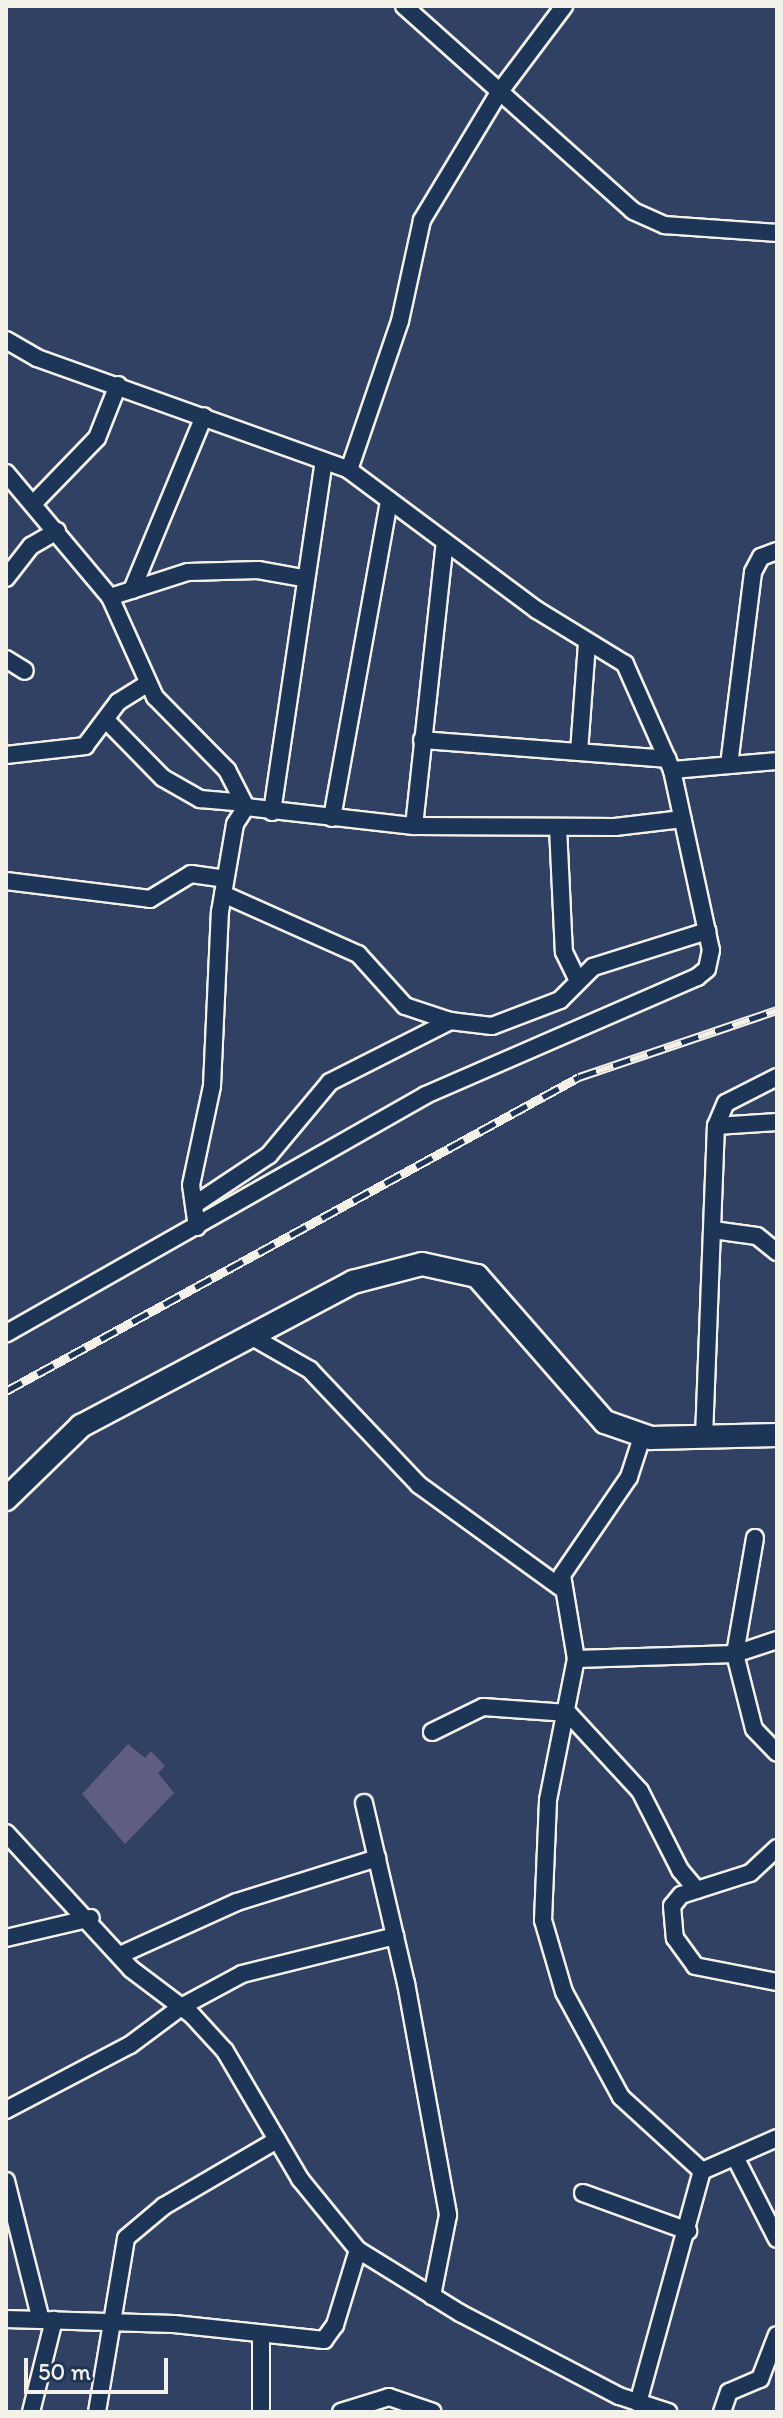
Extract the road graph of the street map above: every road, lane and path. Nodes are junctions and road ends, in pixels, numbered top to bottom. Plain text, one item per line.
1 (404, 6) edge
2 (564, 6) edge
3 (498, 94) junction
4 (777, 233) edge
5 (6, 340) edge
6 (118, 385) junction
7 (204, 416) junction
8 (324, 461) junction
9 (349, 470) junction
10 (6, 473) edge
11 (389, 500) junction
12 (33, 504) junction
13 (57, 531) junction
14 (445, 542) junction
15 (777, 551) edge
16 (6, 578) edge
17 (303, 578) junction
18 (132, 590) junction
19 (110, 597) junction
20 (587, 642) junction
21 (6, 659) edge
22 (25, 671) dead end
23 (147, 684) junction
24 (106, 720) junction
25 (422, 740) junction
26 (579, 752) junction
27 (6, 755) edge
28 (777, 761) edge
29 (669, 765) junction
30 (729, 765) junction
31 (242, 804) junction
32 (272, 812) junction
33 (332, 818) junction
34 (683, 819) junction
35 (414, 826) junction
36 (558, 827) junction
37 (6, 881) edge
38 (224, 887) junction
39 (707, 931) junction
40 (577, 979) junction
41 (450, 1021) junction
42 (777, 1077) edge
43 (777, 1122) edge
44 (716, 1126) junction
45 (194, 1205) junction
46 (197, 1227) junction
47 (713, 1230) junction
48 (777, 1252) edge
49 (6, 1334) edge
50 (249, 1335) junction
51 (777, 1435) edge
52 (642, 1437) junction
53 (704, 1437) junction
54 (6, 1499) edge
55 (755, 1538) dead end
56 (560, 1587) junction
57 (777, 1640) edge
58 (735, 1654) junction
59 (576, 1659) junction
60 (568, 1713) junction
61 (432, 1732) dead end
62 (777, 1753) edge
63 (364, 1803) dead end
64 (6, 1833) edge
65 (777, 1848) edge
66 (377, 1858) junction
67 (697, 1890) junction
68 (91, 1918) junction
69 (395, 1936) junction
70 (6, 1938) edge
71 (120, 1955) junction
72 (777, 1982) edge
73 (181, 2007) junction
74 (6, 2110) edge
75 (777, 2138) edge
76 (277, 2140) junction
77 (735, 2157) junction
78 (702, 2171) junction
79 (6, 2181) edge
80 (583, 2193) dead end
81 (13, 2224) edge
82 (688, 2231) junction
83 (777, 2239) edge
84 (358, 2250) junction
85 (432, 2296) junction
86 (6, 2319) edge
87 (48, 2320) junction
88 (114, 2322) junction
89 (261, 2335) junction
90 (777, 2335) edge
91 (638, 2403) junction
92 (616, 2404) edge
93 (31, 2412) edge
94 (97, 2412) edge
95 (261, 2412) edge
96 (341, 2412) edge
97 (433, 2412) edge
98 (668, 2412) edge
99 (722, 2412) edge

1 - 3 street
2 - 3 street
3 - 4 street
3 - 9 street
5 - 6 street
6 - 7 street
6 - 12 street
7 - 8 street
7 - 18 street
8 - 9 street
8 - 17 street
9 - 11 street
10 - 12 street
11 - 14 street
11 - 33 street
12 - 13 street
13 - 16 street
13 - 19 street
14 - 20 street
14 - 25 street
15 - 30 street
17 - 18 street
17 - 32 street
18 - 19 street
19 - 23 street
20 - 26 street
20 - 29 street
21 - 22 street
23 - 24 street
23 - 31 street
24 - 27 street
24 - 31 street
25 - 26 street
25 - 35 street
26 - 29 street
28 - 30 street
29 - 30 street
29 - 34 street
31 - 32 street
31 - 38 street
32 - 33 street
33 - 35 street
34 - 36 street
34 - 39 street
35 - 36 street
36 - 40 street
37 - 38 street
38 - 41 street
38 - 45 street
39 - 40 street
39 - 46 street
40 - 41 street
41 - 45 street
42 - 44 street
43 - 44 street
44 - 47 street
45 - 46 street
46 - 49 street
47 - 48 street
47 - 53 street
50 - 52 street
50 - 54 street
50 - 56 street
51 - 53 street
52 - 53 street
52 - 56 street
55 - 58 street
56 - 59 street
57 - 58 street
58 - 59 street
58 - 62 street
59 - 60 street
60 - 61 street
60 - 67 street
60 - 78 street
63 - 66 street
64 - 68 street
65 - 67 street
66 - 69 street
66 - 71 street
67 - 72 street
68 - 70 street
68 - 71 street
69 - 73 street
69 - 85 street
71 - 73 street
73 - 74 street
73 - 76 street
75 - 77 street
76 - 84 street
76 - 88 street
77 - 78 street
77 - 83 street
78 - 82 street
79 - 81 street
80 - 82 street
81 - 87 street
82 - 91 street
84 - 85 street
84 - 89 street
85 - 92 street
86 - 87 street
87 - 88 street
87 - 93 street
88 - 89 street
88 - 94 street
89 - 95 street
90 - 99 street
91 - 92 street
91 - 98 street
96 - 97 street

